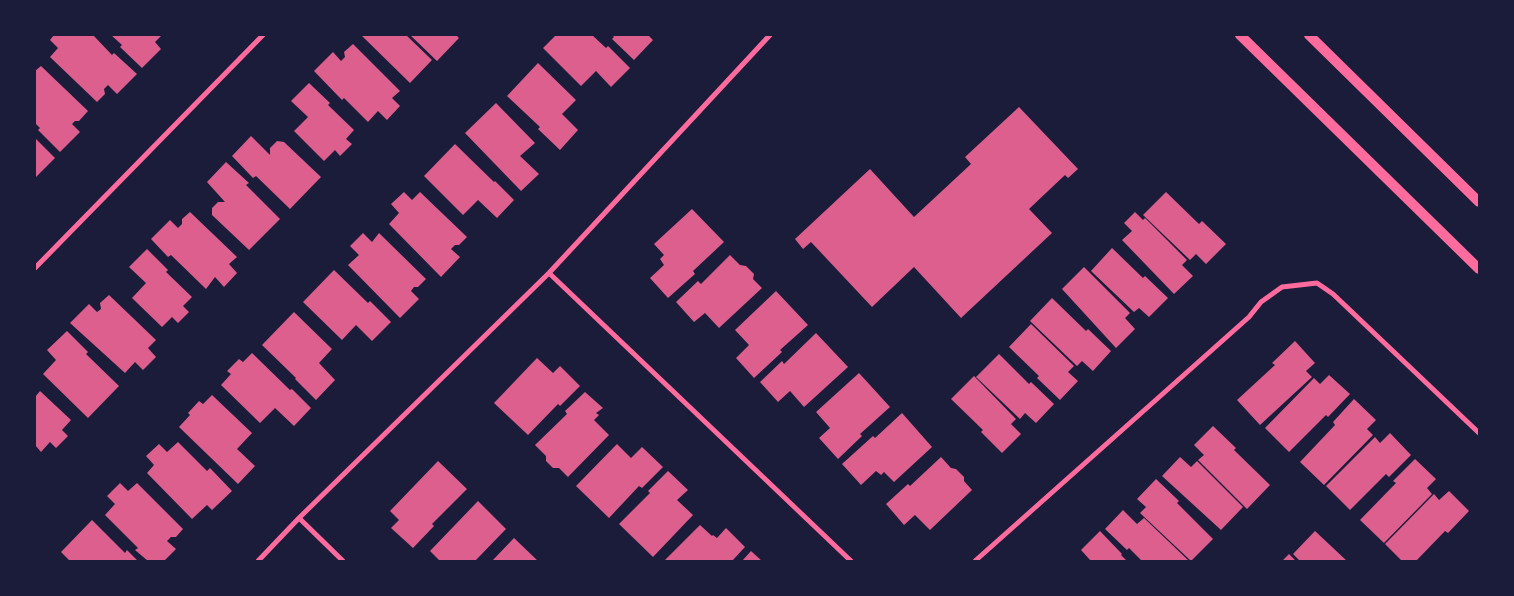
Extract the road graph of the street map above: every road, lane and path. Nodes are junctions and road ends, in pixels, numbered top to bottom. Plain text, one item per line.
1 (262, 35) edge
2 (770, 35) edge
3 (1240, 35) edge
4 (1309, 35) edge
5 (1479, 202) edge
6 (35, 268) edge
7 (1479, 269) edge
8 (550, 273) junction
9 (1479, 433) edge
10 (299, 518) junction
11 (258, 561) edge
12 (344, 561) edge
13 (851, 561) edge
14 (975, 561) edge

1 - 6 street
2 - 8 street
3 - 7 main road
4 - 5 main road
8 - 10 street
8 - 13 street
9 - 14 street
10 - 11 street
10 - 12 street

